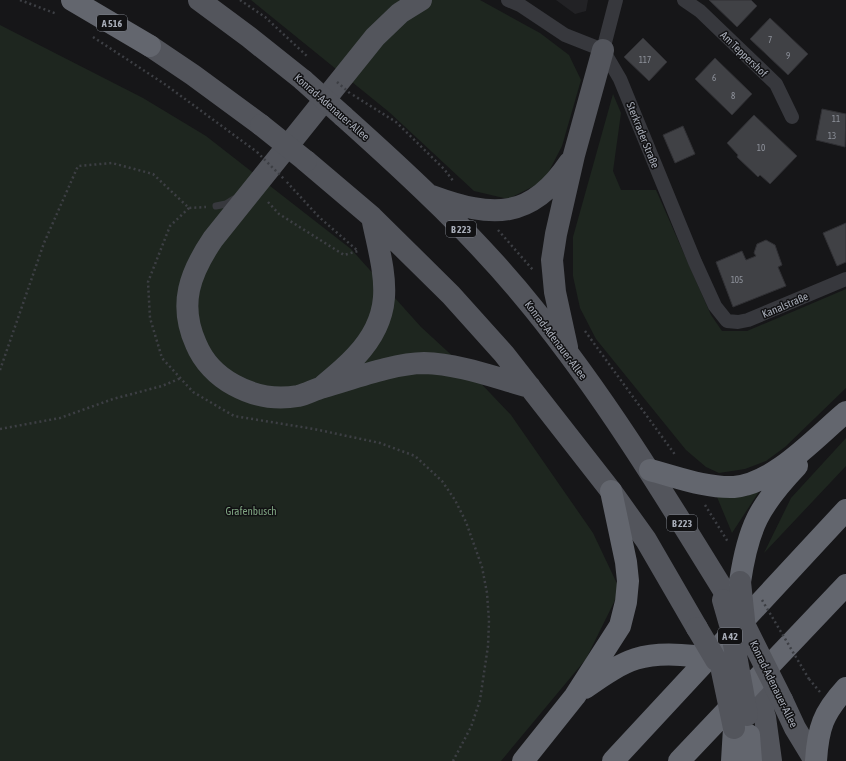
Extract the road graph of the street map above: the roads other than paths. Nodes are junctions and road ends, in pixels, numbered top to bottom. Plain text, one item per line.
1 (199, 0) edge
2 (421, 0) edge
3 (508, 0) edge
4 (616, 0) edge
5 (684, 0) edge
6 (68, 9) edge
7 (150, 46) joint
8 (603, 50) junction
9 (792, 117) dead end
10 (574, 155) junction
11 (254, 187) junction
12 (428, 195) junction
13 (216, 206) road end
14 (372, 217) junction
15 (846, 279) edge
16 (724, 319) joint
17 (568, 352) junction
18 (530, 387) junction
19 (322, 388) junction
20 (846, 412) edge
21 (650, 470) junction
22 (611, 491) junction
23 (846, 510) edge
24 (846, 585) edge
25 (733, 586) junction
26 (744, 624) junction
27 (684, 654) joint
28 (726, 669) junction
29 (846, 688) edge
30 (757, 692) junction
31 (575, 696) junction
32 (758, 719) junction
33 (738, 760) edge
34 (523, 761) edge
35 (613, 761) edge
36 (678, 761) edge
37 (770, 761) edge
38 (816, 761) edge

1 - 12 main road, Konrad-Adenauer-Allee / B 223, bridge
2 - 11 main road
3 - 8 street
4 - 8 street
5 - 9 street, Am Teppershof
6 - 7 highway, A 516
7 - 14 main road, Konrad-Adenauer-Allee / B 223, bridge
8 - 10 main road
8 - 16 street, Sterkrader Straße
10 - 12 main road
10 - 17 main road
11 - 13 lane
11 - 19 main road
12 - 17 main road, Konrad-Adenauer-Allee / B 223
14 - 18 main road, Konrad-Adenauer-Allee / B 223
14 - 19 main road
15 - 16 street, Kanalstraße
17 - 21 main road, Konrad-Adenauer-Allee / B 223
18 - 19 main road
18 - 22 main road, Konrad-Adenauer-Allee / B 223
20 - 21 highway
20 - 25 highway
21 - 25 main road, Konrad-Adenauer-Allee / B 223
22 - 28 main road, Konrad-Adenauer-Allee / B 223, bridge
22 - 31 highway
23 - 35 highway, A 42
24 - 36 highway
25 - 26 main road, Konrad-Adenauer-Allee / B 223, bridge
25 - 28 main road, bridge
26 - 30 main road, bridge
26 - 32 main road, Konrad-Adenauer-Allee / B 223, bridge
27 - 28 main road
27 - 31 highway
28 - 30 main road
28 - 32 main road, Konrad-Adenauer-Allee / B 223, bridge
29 - 38 highway
30 - 32 main road
31 - 34 highway
32 - 33 highway
32 - 37 main road, Konrad-Adenauer-Allee / B 223
32 - 38 main road, Konrad-Adenauer-Allee / B 223

